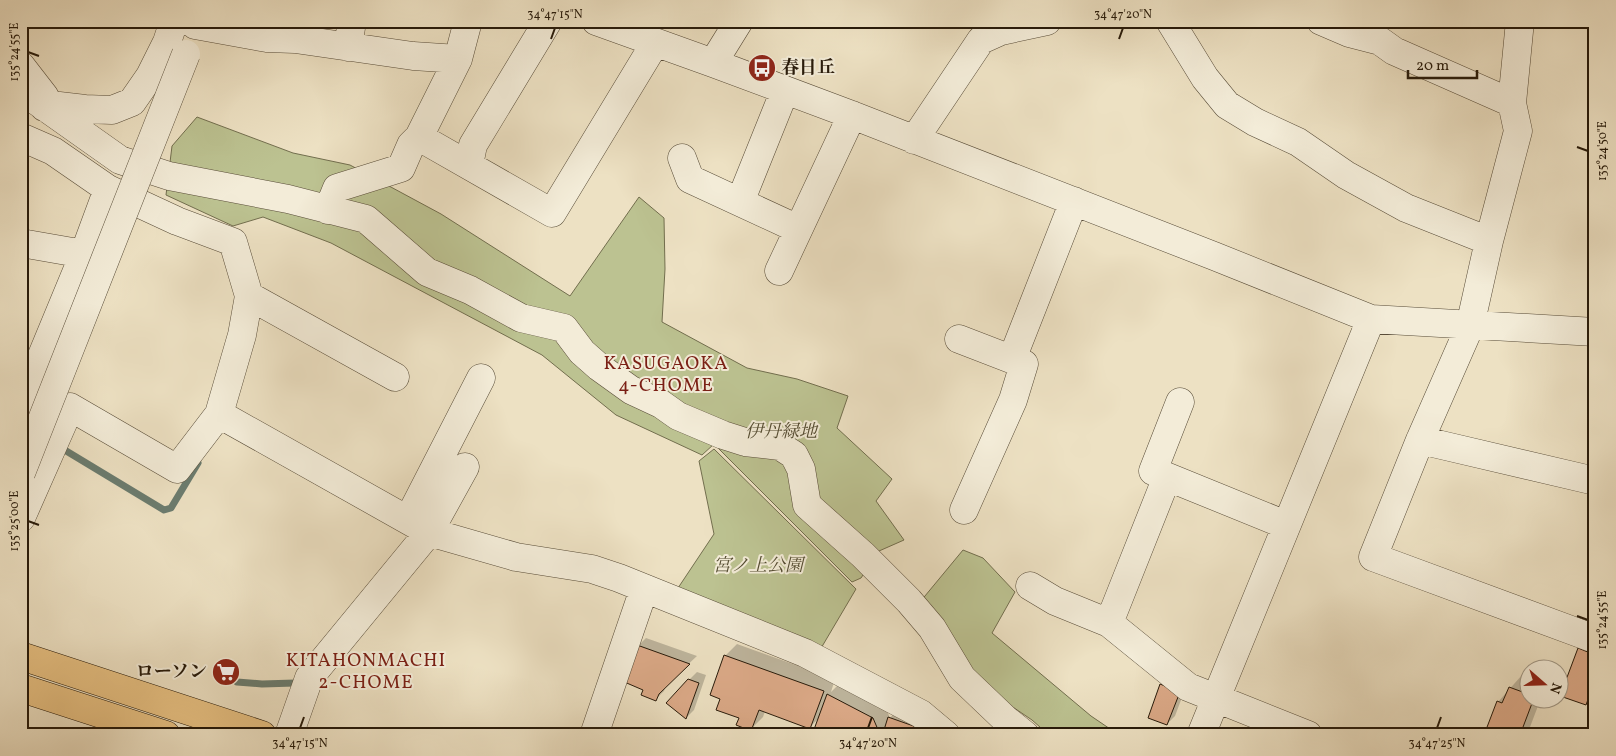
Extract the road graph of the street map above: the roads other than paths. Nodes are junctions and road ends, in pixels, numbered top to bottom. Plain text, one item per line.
1 (468, 21) edge
2 (548, 21) edge
3 (596, 21) edge
4 (739, 21) edge
5 (1047, 21) edge
6 (1170, 21) edge
7 (1321, 21) edge
8 (1520, 21) edge
9 (188, 23) edge
10 (1382, 31) edge
11 (350, 34) edge
12 (655, 43) junction
13 (458, 59) junction
14 (713, 63) junction
15 (21, 66) edge
16 (21, 90) edge
17 (785, 90) junction
18 (1512, 103) junction
19 (44, 107) junction
20 (852, 116) junction
21 (21, 137) edge
22 (419, 137) junction
23 (914, 140) junction
24 (682, 158) dead end
25 (469, 165) junction
26 (108, 188) junction
27 (1074, 201) junction
28 (740, 202) junction
29 (328, 210) junction
30 (798, 229) junction
31 (1489, 241) junction
32 (21, 243) edge
33 (84, 254) junction
34 (779, 271) dead end
35 (248, 296) junction
36 (1371, 320) junction
37 (1470, 326) junction
38 (1595, 332) edge
39 (959, 339) dead end
40 (1012, 359) junction
41 (395, 376) dead end
42 (469, 391) dead end
43 (1180, 402) dead end
44 (21, 406) edge
45 (218, 414) junction
46 (1420, 440) junction
47 (465, 467) dead end
48 (21, 473) edge
49 (1167, 476) junction
50 (1595, 480) edge
51 (974, 498) dead end
52 (21, 518) edge
53 (1286, 525) junction
54 (418, 526) junction
55 (1030, 586) dead end
56 (644, 589) junction
57 (1108, 622) junction
58 (1595, 639) edge
59 (21, 656) edge
60 (21, 688) edge
61 (1216, 698) junction
62 (166, 735) edge
63 (262, 735) edge
64 (289, 735) edge
65 (594, 735) edge
66 (946, 735) edge
67 (1025, 735) edge
68 (1201, 735) edge
69 (1308, 735) edge

1 - 13 street
2 - 25 street
3 - 12 street
4 - 14 street
5 - 23 street
6 - 31 street
7 - 10 street
8 - 18 street
9 - 11 street
9 - 19 street
9 - 48 street, bridge
10 - 18 street
11 - 13 street
12 - 14 street
12 - 25 street
13 - 22 street
14 - 17 street
15 - 19 street
16 - 19 street
17 - 20 street
17 - 28 street
18 - 31 street
19 - 29 street
20 - 23 street
20 - 30 street
21 - 26 street
22 - 25 street
22 - 29 street
23 - 27 street
24 - 28 street
26 - 33 street
26 - 35 street
27 - 36 street
27 - 40 street
28 - 30 street
29 - 67 street
30 - 34 street
31 - 37 street
32 - 33 street
33 - 44 street
35 - 41 street
35 - 45 street
36 - 37 street
36 - 53 street
37 - 38 street
37 - 46 street
39 - 40 street
40 - 51 street
42 - 54 street
43 - 49 street
45 - 52 street
45 - 54 street
46 - 50 street
46 - 58 street
47 - 54 street
49 - 53 street
49 - 57 street
53 - 61 street
54 - 56 street
54 - 64 street
55 - 57 street
56 - 65 street
56 - 66 street
57 - 61 street
59 - 63 main road
60 - 62 main road
61 - 68 street
61 - 69 street

